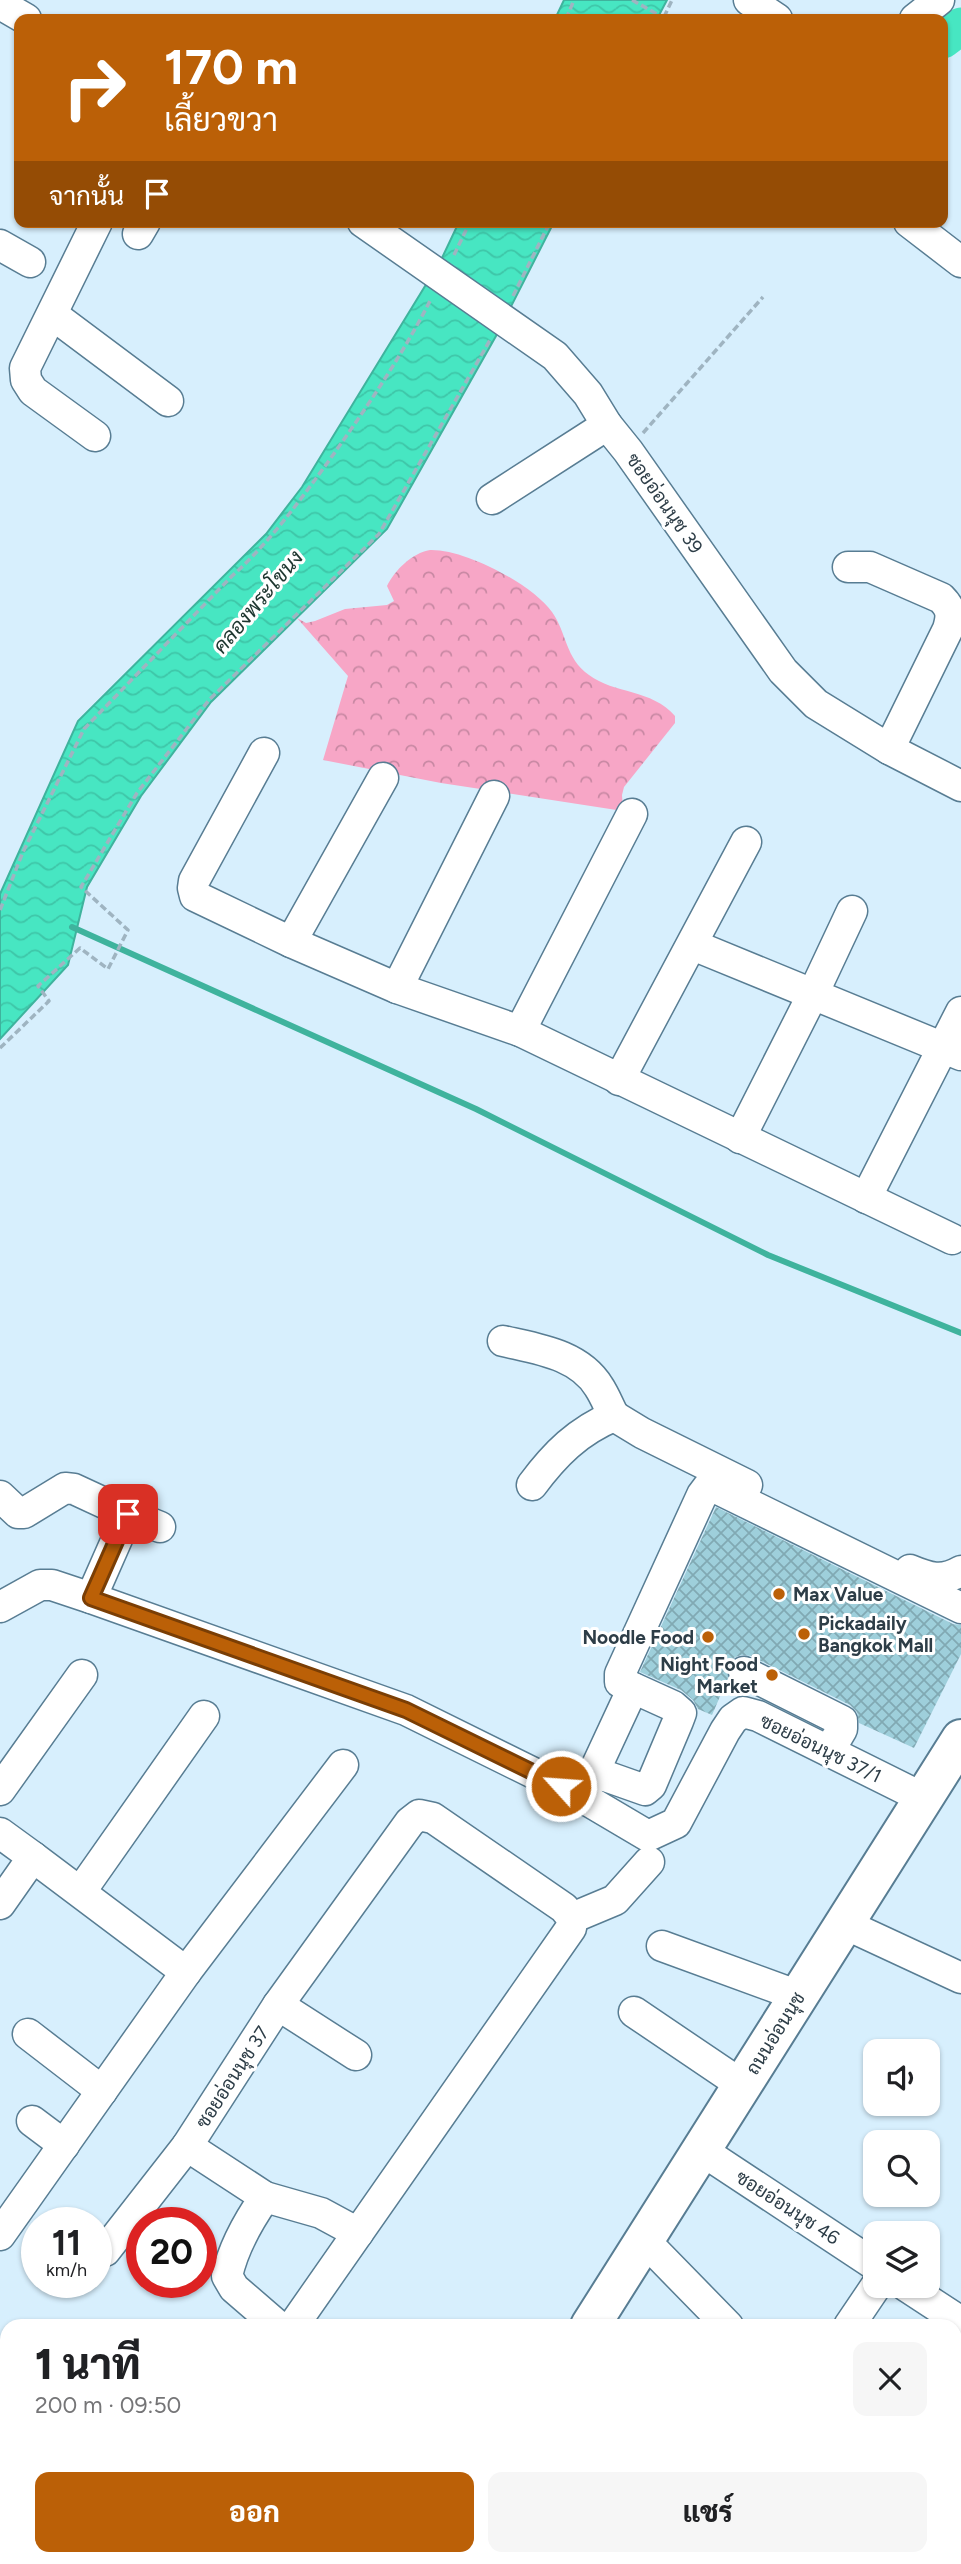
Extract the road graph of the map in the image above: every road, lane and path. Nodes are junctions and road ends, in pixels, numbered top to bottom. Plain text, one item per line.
1 (632, 0) edge
2 (749, 0) edge
3 (0, 4) edge
4 (17, 14) edge
5 (656, 14) edge
6 (770, 14) edge
7 (94, 228) edge
8 (371, 228) edge
9 (467, 228) edge
10 (547, 228) edge
11 (917, 228) edge
12 (0, 245) edge
13 (30, 262) dead end
14 (961, 262) edge
15 (450, 263) dead end
16 (434, 294) dead end
17 (763, 297) dead end
18 (508, 306) dead end
19 (52, 315) junction
20 (495, 330) dead end
21 (168, 401) dead end
22 (607, 425) junction
23 (95, 436) dead end
24 (628, 451) junction
25 (492, 499) dead end
26 (848, 567) dead end
27 (889, 749) junction
28 (264, 753) dead end
29 (383, 778) dead end
30 (961, 786) edge
31 (494, 796) dead end
32 (632, 814) dead end
33 (746, 842) dead end
34 (0, 910) edge
35 (852, 911) dead end
36 (291, 942) junction
37 (692, 945) junction
38 (397, 988) junction
39 (813, 994) junction
40 (961, 1012) edge
41 (520, 1031) junction
42 (0, 1048) edge
43 (951, 1051) edge
44 (619, 1080) junction
45 (740, 1138) junction
46 (866, 1198) junction
47 (951, 1239) dead end
48 (503, 1341) dead end
49 (614, 1416) junction
50 (532, 1485) dead end
51 (0, 1496) edge
52 (128, 1514) junction
53 (160, 1527) dead end
54 (961, 1572) edge
55 (91, 1598) junction
56 (0, 1607) edge
57 (961, 1608) edge
58 (744, 1672) dead end
59 (82, 1675) dead end
60 (633, 1688) junction
61 (204, 1716) dead end
62 (961, 1739) edge
63 (829, 1751) junction
64 (342, 1765) dead end
65 (961, 1776) edge
66 (588, 1784) junction
67 (0, 1790) edge
68 (923, 1798) junction
69 (0, 1833) edge
70 (33, 1857) junction
71 (649, 1862) dead end
72 (81, 1891) junction
73 (0, 1903) edge
74 (572, 1918) junction
75 (854, 1927) junction
76 (662, 1946) dead end
77 (186, 1972) junction
78 (961, 1978) edge
79 (799, 1996) junction
80 (278, 2005) junction
81 (634, 2012) dead end
82 (29, 2034) dead end
83 (356, 2055) dead end
84 (742, 2085) junction
85 (102, 2091) junction
86 (32, 2121) dead end
87 (64, 2145) junction
88 (187, 2146) junction
89 (709, 2155) junction
90 (265, 2197) junction
91 (358, 2233) junction
92 (0, 2235) edge
93 (112, 2242) edge
94 (651, 2247) junction
95 (863, 2257) edge
96 (868, 2298) edge
97 (924, 2298) edge
98 (261, 2319) edge
99 (298, 2319) edge
100 (595, 2319) edge
101 (616, 2319) edge
102 (721, 2319) edge
103 (854, 2319) edge
104 (956, 2319) edge

1 - 5 path
2 - 6 street
3 - 4 street
7 - 19 street
8 - 22 street, ซอยอ่อนนุช 39
9 - 15 path
10 - 18 path
11 - 14 street
12 - 13 street
16 - 34 path
17 - 24 path
19 - 21 street
19 - 23 street
20 - 42 path
22 - 24 street, ซอยอ่อนนุช 39
22 - 25 street
24 - 27 street, ซอยอ่อนนุช 39
26 - 27 street
27 - 30 street, ซอยอ่อนนุช 39
28 - 36 street
29 - 36 street
31 - 38 street
32 - 41 street
33 - 37 street
35 - 39 street
36 - 38 street
37 - 39 street
37 - 44 street
38 - 41 street
39 - 43 street
39 - 45 street
40 - 43 street
41 - 44 street
43 - 46 street
44 - 45 street
45 - 46 street
46 - 47 street
48 - 49 street
49 - 50 street
49 - 54 street
51 - 52 street
52 - 53 street
52 - 55 street
55 - 56 street, ซอยอ่อนนุช 37/1
55 - 66 street, ซอยอ่อนนุช 37/1
57 - 60 street
58 - 63 street
59 - 67 street
60 - 66 street
60 - 66 street
61 - 72 street
62 - 68 main road, ถนนอ่อนนุช
63 - 66 street, ซอยอ่อนนุช 37/1
63 - 68 street, ซอยอ่อนนุช 37/1
64 - 77 street
65 - 75 main road, ถนนอ่อนนุช
68 - 75 main road, ถนนอ่อนนุช
69 - 70 street
70 - 72 street
70 - 73 street
71 - 74 street
72 - 77 street
74 - 80 street, ซอยอ่อนนุช 37
74 - 91 street
75 - 78 street
75 - 79 main road, ถนนอ่อนนุช
75 - 89 main road, ถนนอ่อนนุช
76 - 79 street
77 - 85 street
79 - 84 main road, ถนนอ่อนนุช
80 - 83 street
80 - 88 street, ซอยอ่อนนุช 37
81 - 84 street
82 - 85 street
84 - 89 main road, ถนนอ่อนนุช
85 - 87 street
86 - 87 street
87 - 92 street
88 - 90 street, ซอยอ่อนนุช 37
88 - 93 street
89 - 94 main road, ถนนอ่อนนุช
89 - 95 street, ซอยอ่อนนุช 46
90 - 91 street, ซอยอ่อนนุช 37
90 - 98 street
91 - 99 street
94 - 100 main road, ถนนอ่อนนุช
94 - 101 main road, ถนนอ่อนนุช
94 - 102 street
96 - 103 street
97 - 104 street

